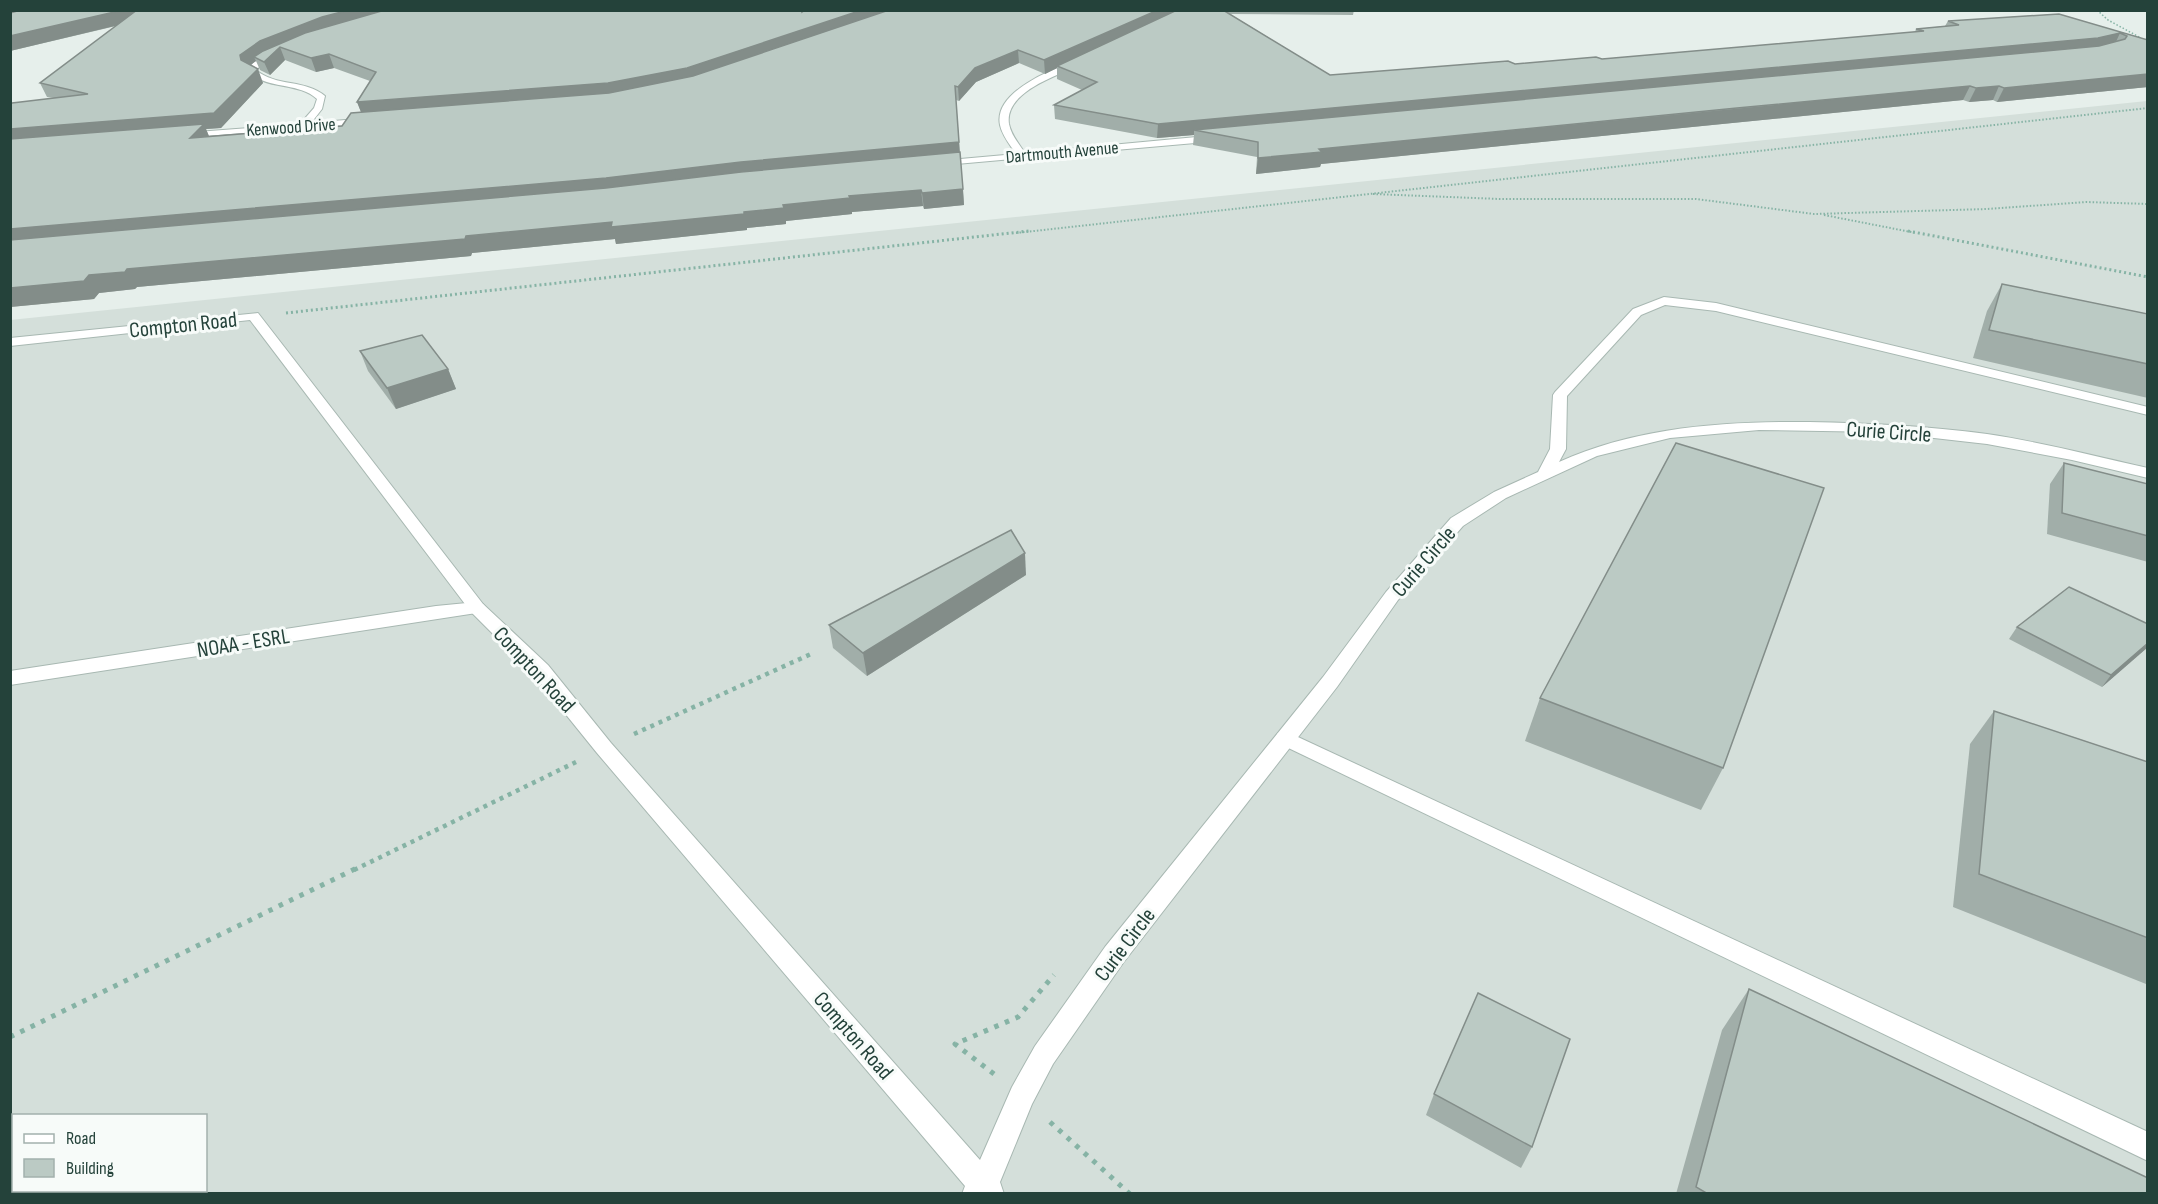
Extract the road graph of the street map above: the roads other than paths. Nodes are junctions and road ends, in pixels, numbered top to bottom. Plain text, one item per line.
1 (290, 48) edge
2 (1085, 60) edge
3 (374, 121) edge
4 (303, 126) junction
5 (174, 136) edge
6 (1222, 137) edge
7 (1022, 156) junction
8 (929, 165) edge
9 (10, 342) edge
10 (2148, 411) edge
11 (2148, 473) edge
12 (1544, 476) junction
13 (477, 609) junction
14 (10, 678) edge
15 (1286, 738) junction
16 (2148, 1147) edge
17 (984, 1191) edge

1 - 4 street
2 - 7 street
3 - 4 street, Kenwood Drive
4 - 5 street, Kenwood Drive
6 - 7 street, Dartmouth Avenue
7 - 8 street, Dartmouth Avenue
9 - 13 street, Compton Road
10 - 12 street
11 - 12 street, Curie Circle
12 - 15 street, Curie Circle
13 - 14 street, NOAA - ESRL
13 - 17 street, Compton Road
15 - 16 street
15 - 17 street, Curie Circle

